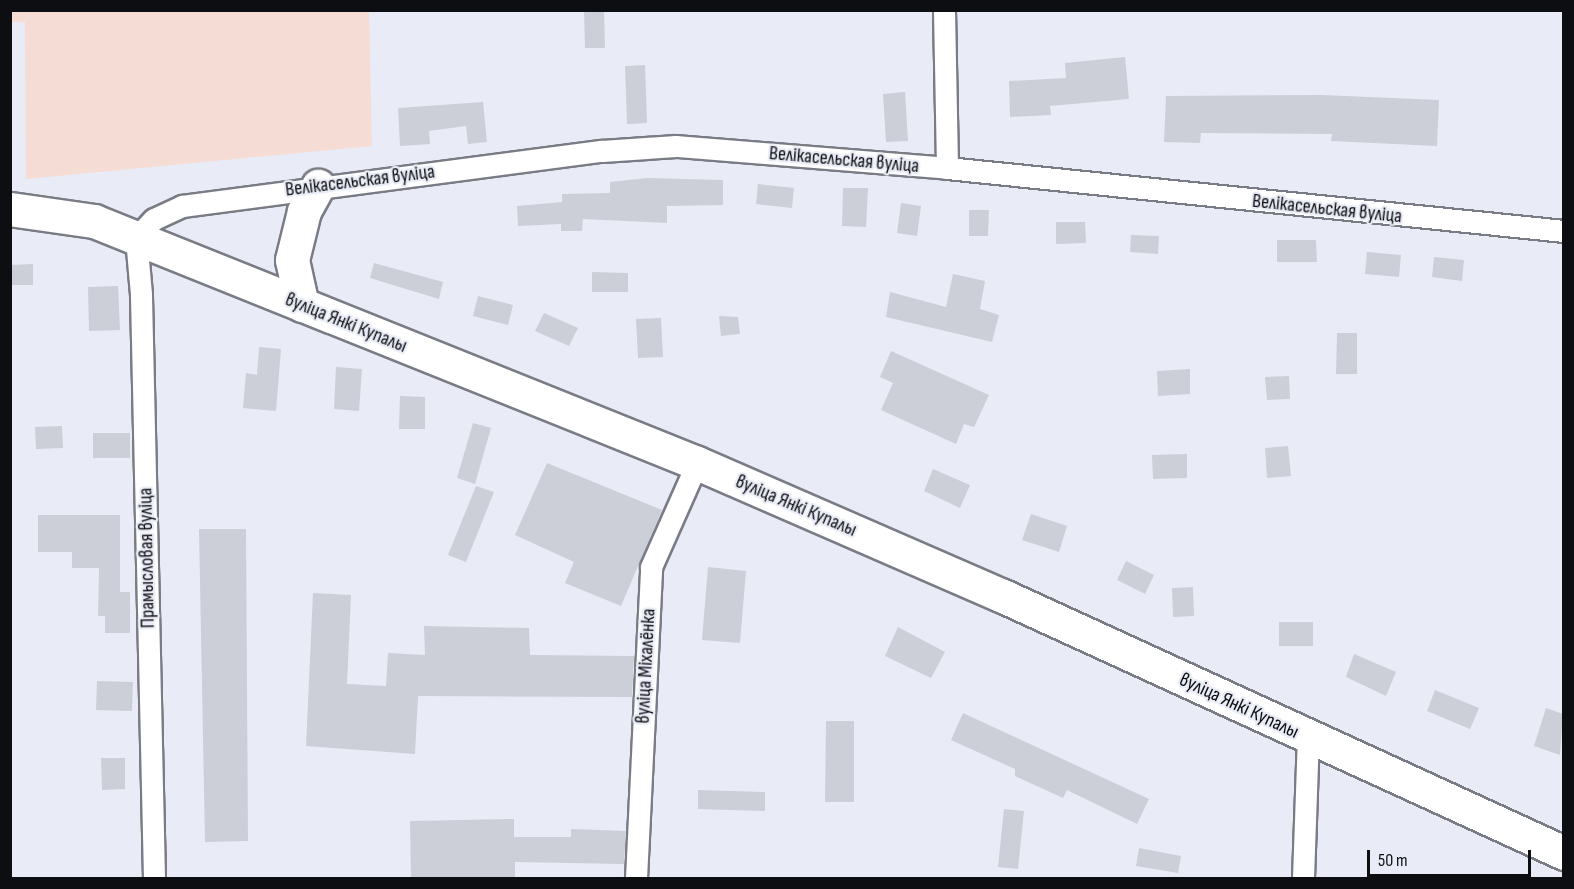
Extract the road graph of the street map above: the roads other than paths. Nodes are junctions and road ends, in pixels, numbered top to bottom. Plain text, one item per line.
1 (944, 10) edge
2 (947, 168) junction
3 (318, 186) junction
4 (10, 209) edge
5 (1563, 231) edge
6 (136, 238) junction
7 (302, 305) junction
8 (697, 463) junction
9 (1308, 738) junction
10 (1563, 853) edge
11 (154, 879) edge
12 (636, 879) edge
13 (1303, 879) edge

1 - 2 street
2 - 3 street, Велікасельская вуліца
2 - 5 street, Велікасельская вуліца
3 - 6 street, Велікасельская вуліца
3 - 7 main road
4 - 6 main road, вуліца Янкі Купалы
6 - 7 main road, вуліца Янкі Купалы
6 - 11 street, Прамысловая вуліца
7 - 8 main road, вуліца Янкі Купалы
8 - 9 main road, вуліца Янкі Купалы
8 - 12 street, вуліца Міхалёнка
9 - 10 main road, вуліца Янкі Купалы
9 - 13 street

